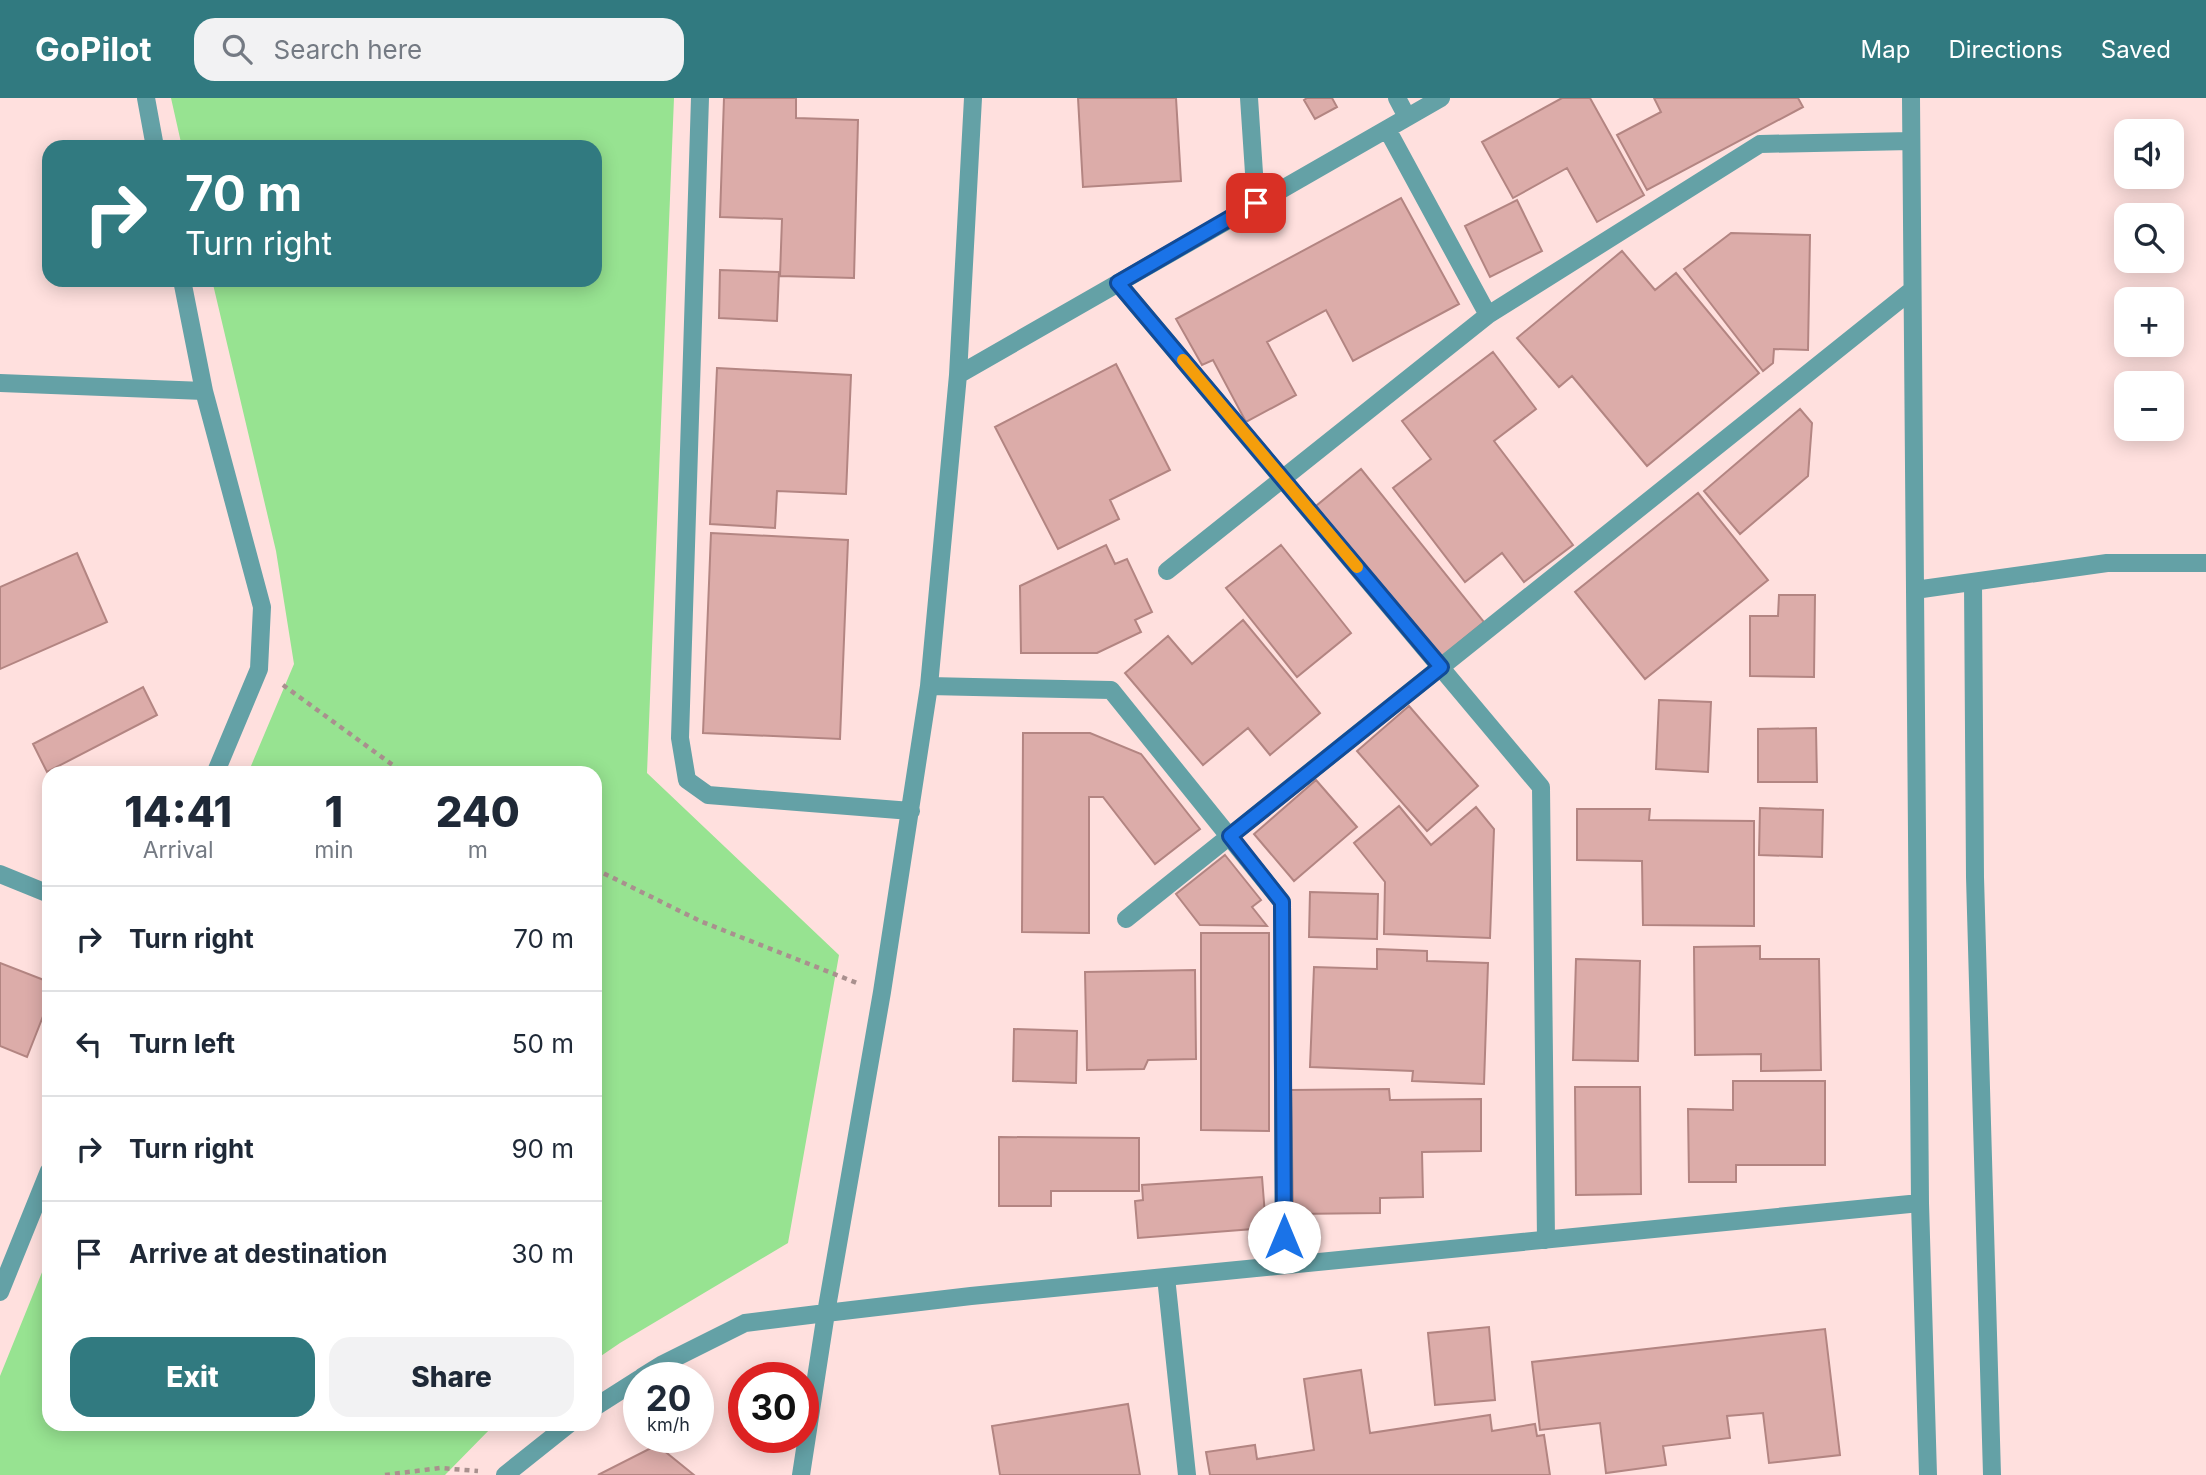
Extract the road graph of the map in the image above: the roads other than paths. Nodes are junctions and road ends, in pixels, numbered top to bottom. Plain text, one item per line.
1 (146, 98) edge
2 (700, 98) edge
3 (973, 98) edge
4 (1248, 98) edge
5 (1397, 98) edge
6 (1441, 98) edge
7 (1911, 98) edge
8 (1407, 117) junction
9 (1387, 129) junction
10 (154, 140) edge
11 (1911, 141) junction
12 (1256, 203) junction
13 (1118, 283) junction
14 (183, 287) edge
15 (1912, 290) junction
16 (1488, 315) junction
17 (958, 375) junction
18 (0, 383) edge
19 (204, 391) junction
20 (1282, 478) junction
21 (2206, 562) edge
22 (1167, 571) dead end
23 (1973, 582) junction
24 (1915, 590) junction
25 (1441, 667) junction
26 (929, 686) junction
27 (218, 766) edge
28 (911, 811) junction
29 (1230, 836) junction
30 (0, 874) edge
31 (42, 891) edge
32 (1126, 919) dead end
33 (42, 1188) edge
34 (1920, 1203) junction
35 (1546, 1240) junction
36 (1284, 1265) junction
37 (1166, 1277) junction
38 (0, 1292) edge
39 (826, 1313) junction
40 (667, 1362) edge
41 (623, 1389) edge
42 (602, 1402) edge
43 (560, 1431) edge
44 (506, 1474) edge
45 (801, 1475) edge
46 (1186, 1475) edge
47 (1928, 1475) edge
48 (1993, 1475) edge

1 - 10 street
2 - 28 street
3 - 17 street
4 - 12 street
5 - 8 street
6 - 8 street
7 - 11 street
8 - 9 street
9 - 12 street
9 - 16 street
11 - 15 street
11 - 16 street
12 - 13 street
13 - 17 street
13 - 20 street
14 - 19 street
15 - 24 street
15 - 25 street
16 - 20 street
17 - 26 street
18 - 19 street
19 - 27 street
20 - 22 street
20 - 25 street
21 - 23 street
23 - 24 street
23 - 48 street
24 - 34 street
25 - 29 street
25 - 35 street
26 - 28 street
26 - 29 street
28 - 39 street
29 - 32 street
29 - 36 street
30 - 31 street
33 - 38 street
34 - 35 street
34 - 47 street
35 - 36 street
36 - 37 street
37 - 39 street
37 - 46 street
39 - 40 street
39 - 45 street
41 - 42 street
43 - 44 street

